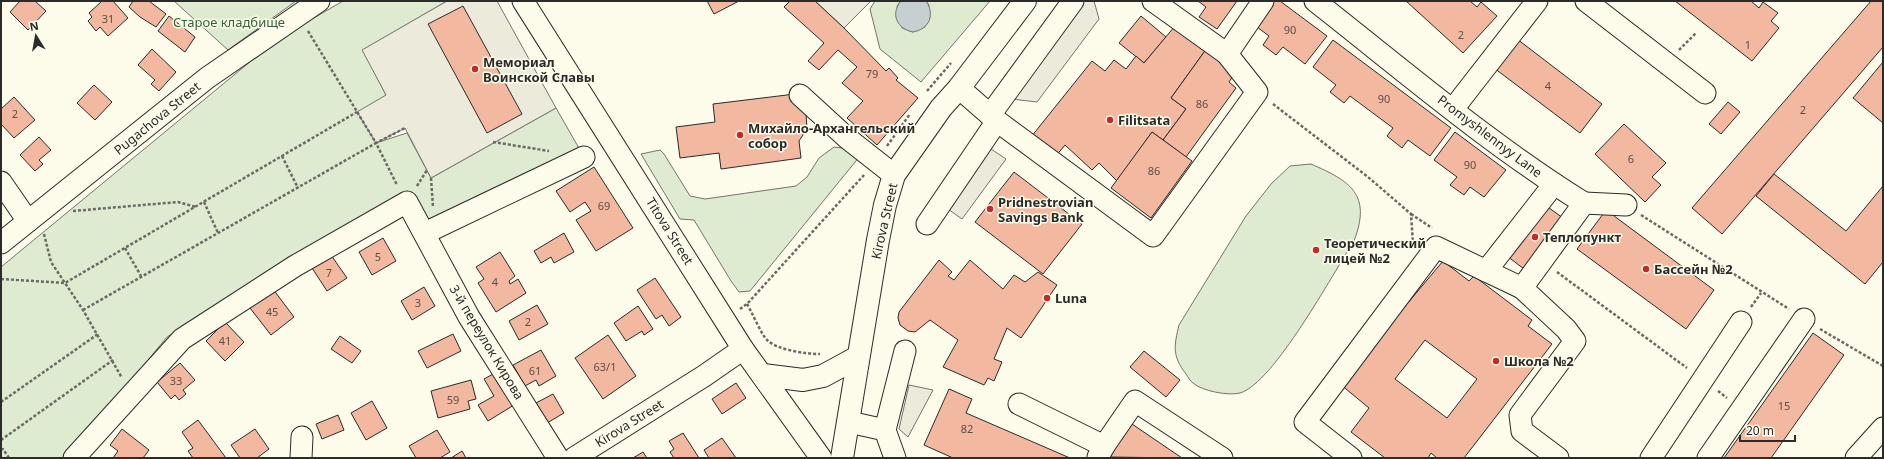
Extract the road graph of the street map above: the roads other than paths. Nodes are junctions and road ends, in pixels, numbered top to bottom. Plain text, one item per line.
1 (319, 1) edge
2 (523, 1) edge
3 (1073, 1) edge
4 (1153, 1) edge
5 (1263, 1) edge
6 (1315, 1) edge
7 (1537, 1) edge
8 (1586, 1) edge
9 (1017, 4) edge
10 (1227, 54) junction
11 (958, 88) junction
12 (1705, 93) dead end
13 (800, 95) dead end
14 (1453, 109) junction
15 (994, 118) junction
16 (584, 157) dead end
17 (894, 175) junction
18 (1, 182) edge
19 (1554, 184) junction
20 (1584, 203) junction
21 (1626, 205) road end
22 (29, 221) junction
23 (927, 224) dead end
24 (431, 231) junction
25 (1, 243) edge
26 (1486, 271) junction
27 (1522, 288) junction
28 (1804, 319) dead end
29 (1741, 322) dead end
30 (744, 349) junction
31 (905, 350) dead end
32 (858, 357) junction
33 (763, 375) junction
34 (1019, 404) dead end
35 (849, 422) junction
36 (1883, 428) edge
37 (885, 430) junction
38 (302, 437) dead end
39 (1101, 452) edge
40 (74, 458) edge
41 (301, 458) edge
42 (558, 458) edge
43 (574, 458) edge
44 (821, 458) edge
45 (842, 458) edge
46 (894, 458) edge
47 (1222, 458) edge
48 (1351, 458) edge
49 (1558, 458) edge
50 (1650, 458) edge
51 (1708, 458) edge
52 (1856, 458) edge

1 - 22 street, Pugachova Street
2 - 30 street, Titova Street
3 - 15 street
4 - 10 street
5 - 10 street
6 - 14 street, Promyshlennyy Lane
7 - 14 street
8 - 12 street
9 - 11 main road, Kirova Street
10 - 15 street
11 - 15 street
11 - 17 main road, Kirova Street
13 - 17 street
14 - 19 street, Promyshlennyy Lane
15 - 23 street
16 - 24 street
17 - 32 main road, Kirova Street
18 - 22 street
19 - 20 street, Promyshlennyy Lane
19 - 26 street
20 - 21 street
20 - 27 street
22 - 25 street, Pugachova Street
24 - 40 street, 3-й переулок Кирова
24 - 42 street, 3-й переулок Кирова
26 - 27 street
26 - 48 street
27 - 49 street
28 - 51 street
29 - 50 street
30 - 33 street, Titova Street
30 - 43 street, Kirova Street
31 - 37 street
32 - 33 main road
32 - 35 main road, Kirova Street
33 - 44 street, Titova Street
34 - 39 street
35 - 37 street
35 - 45 main road, Kirova Street
36 - 52 street
37 - 46 street
38 - 41 street
39 - 47 street

